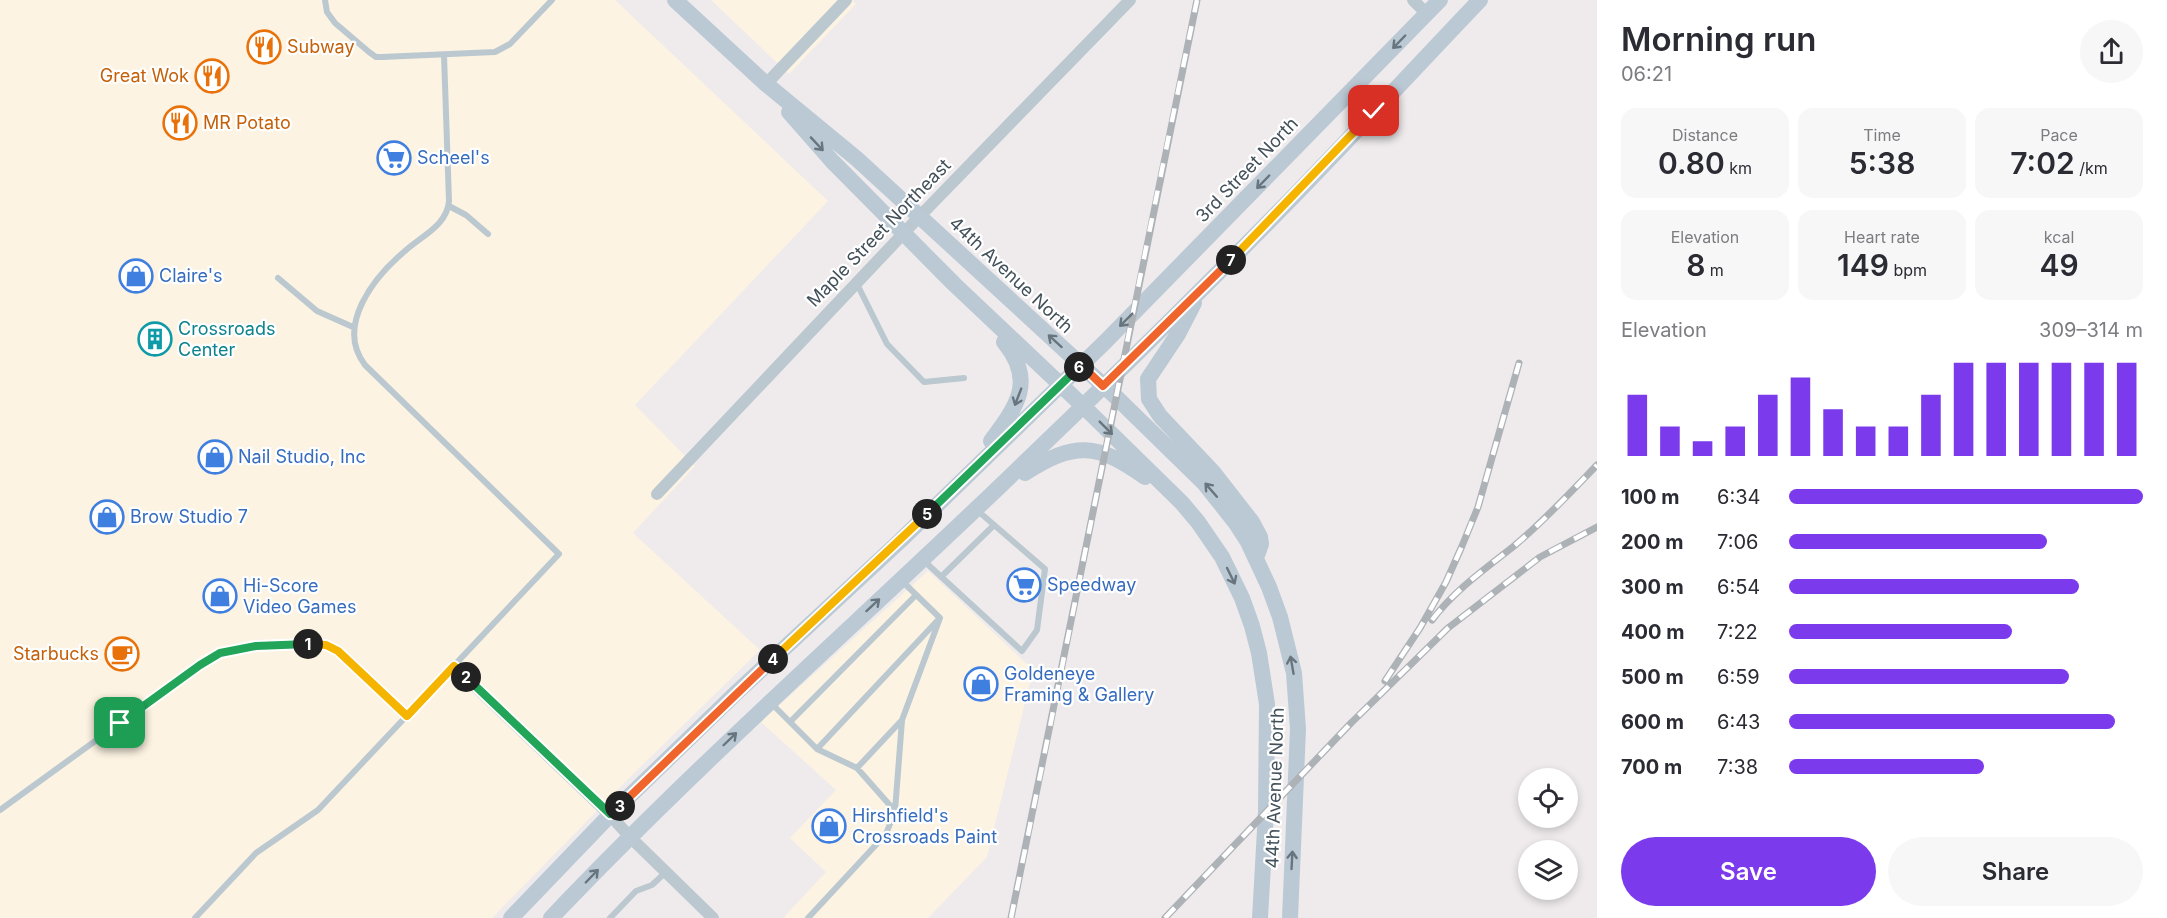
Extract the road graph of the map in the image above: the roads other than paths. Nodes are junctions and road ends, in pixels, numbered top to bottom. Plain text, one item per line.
1 (326, 0) edge
2 (552, 0) edge
3 (675, 0) edge
4 (846, 0) edge
5 (1130, 0) edge
6 (1413, 0) edge
7 (1440, 0) edge
8 (1480, 0) edge
9 (1427, 14) junction
10 (444, 55) junction
11 (766, 84) junction
12 (448, 206) junction
13 (919, 217) junction
14 (904, 233) junction
15 (488, 234) dead end
16 (936, 265) junction
17 (278, 278) dead end
18 (856, 283) junction
19 (1202, 289) junction
20 (353, 327) junction
21 (1081, 365) junction
22 (964, 378) dead end
23 (1061, 385) junction
24 (1103, 386) junction
25 (1083, 406) junction
26 (657, 494) dead end
27 (976, 510) junction
28 (1198, 522) junction
29 (994, 525) junction
30 (914, 528) junction
31 (1256, 558) junction
32 (922, 560) junction
33 (941, 577) junction
34 (900, 579) junction
35 (916, 595) junction
36 (940, 618) junction
37 (454, 666) junction
38 (770, 701) junction
39 (407, 716) junction
40 (902, 720) junction
41 (790, 722) junction
42 (817, 749) junction
43 (857, 768) junction
44 (0, 810) edge
45 (896, 811) junction
46 (610, 814) junction
47 (630, 837) junction
48 (666, 872) junction
49 (195, 918) edge
50 (511, 918) edge
51 (551, 918) edge
52 (610, 918) edge
53 (713, 918) edge
54 (808, 918) edge
55 (1260, 918) edge
56 (1290, 918) edge

1 - 10 lane
2 - 10 lane
3 - 11 main road, 44th Avenue North
4 - 11 street
5 - 13 street, Maple Street Northeast
6 - 9 street
7 - 9 main road, 3rd Street North
8 - 19 main road
9 -> 21 main road, 3rd Street North
10 - 12 lane
11 - 13 main road, 44th Avenue North
11 -> 14 main road, 44th Avenue North
12 - 15 lane
12 - 20 lane
13 - 14 street, Maple Street Northeast
21 -> 13 main road, 44th Avenue North
14 - 16 main road, 44th Avenue North
14 - 18 street, Maple Street Northeast
16 - 23 main road, 44th Avenue North
16 -> 30 main road
17 - 20 lane
18 - 22 lane
18 - 26 street, Maple Street Northeast
19 - 24 main road
19 - 31 main road
20 - 37 lane
21 - 23 main road, 3rd Street North
21 - 24 main road, 44th Avenue North
23 - 25 main road, 44th Avenue North
23 - 30 main road, 3rd Street North
24 - 25 main road
31 -> 24 main road, 44th Avenue North
25 - 27 main road
25 -> 28 main road, 44th Avenue North
27 - 28 main road
27 - 29 lane
27 - 32 main road
28 -> 55 main road, 44th Avenue North
29 - 33 lane
29 - 33 lane
30 - 46 main road
56 -> 31 main road, 44th Avenue North
32 - 33 lane
32 - 34 main road
34 - 35 lane
38 -> 34 main road
35 - 36 lane
35 - 41 lane
36 - 40 lane
36 - 42 lane
37 - 39 lane
37 - 46 street
38 - 41 lane
47 -> 38 main road
39 - 44 lane
39 - 49 lane
40 - 43 lane
40 - 45 lane
41 - 42 lane
42 - 43 lane
43 - 45 lane
45 - 54 lane
46 - 47 street
46 - 50 main road
47 - 48 street
51 -> 47 main road
48 - 52 lane
48 - 53 street

